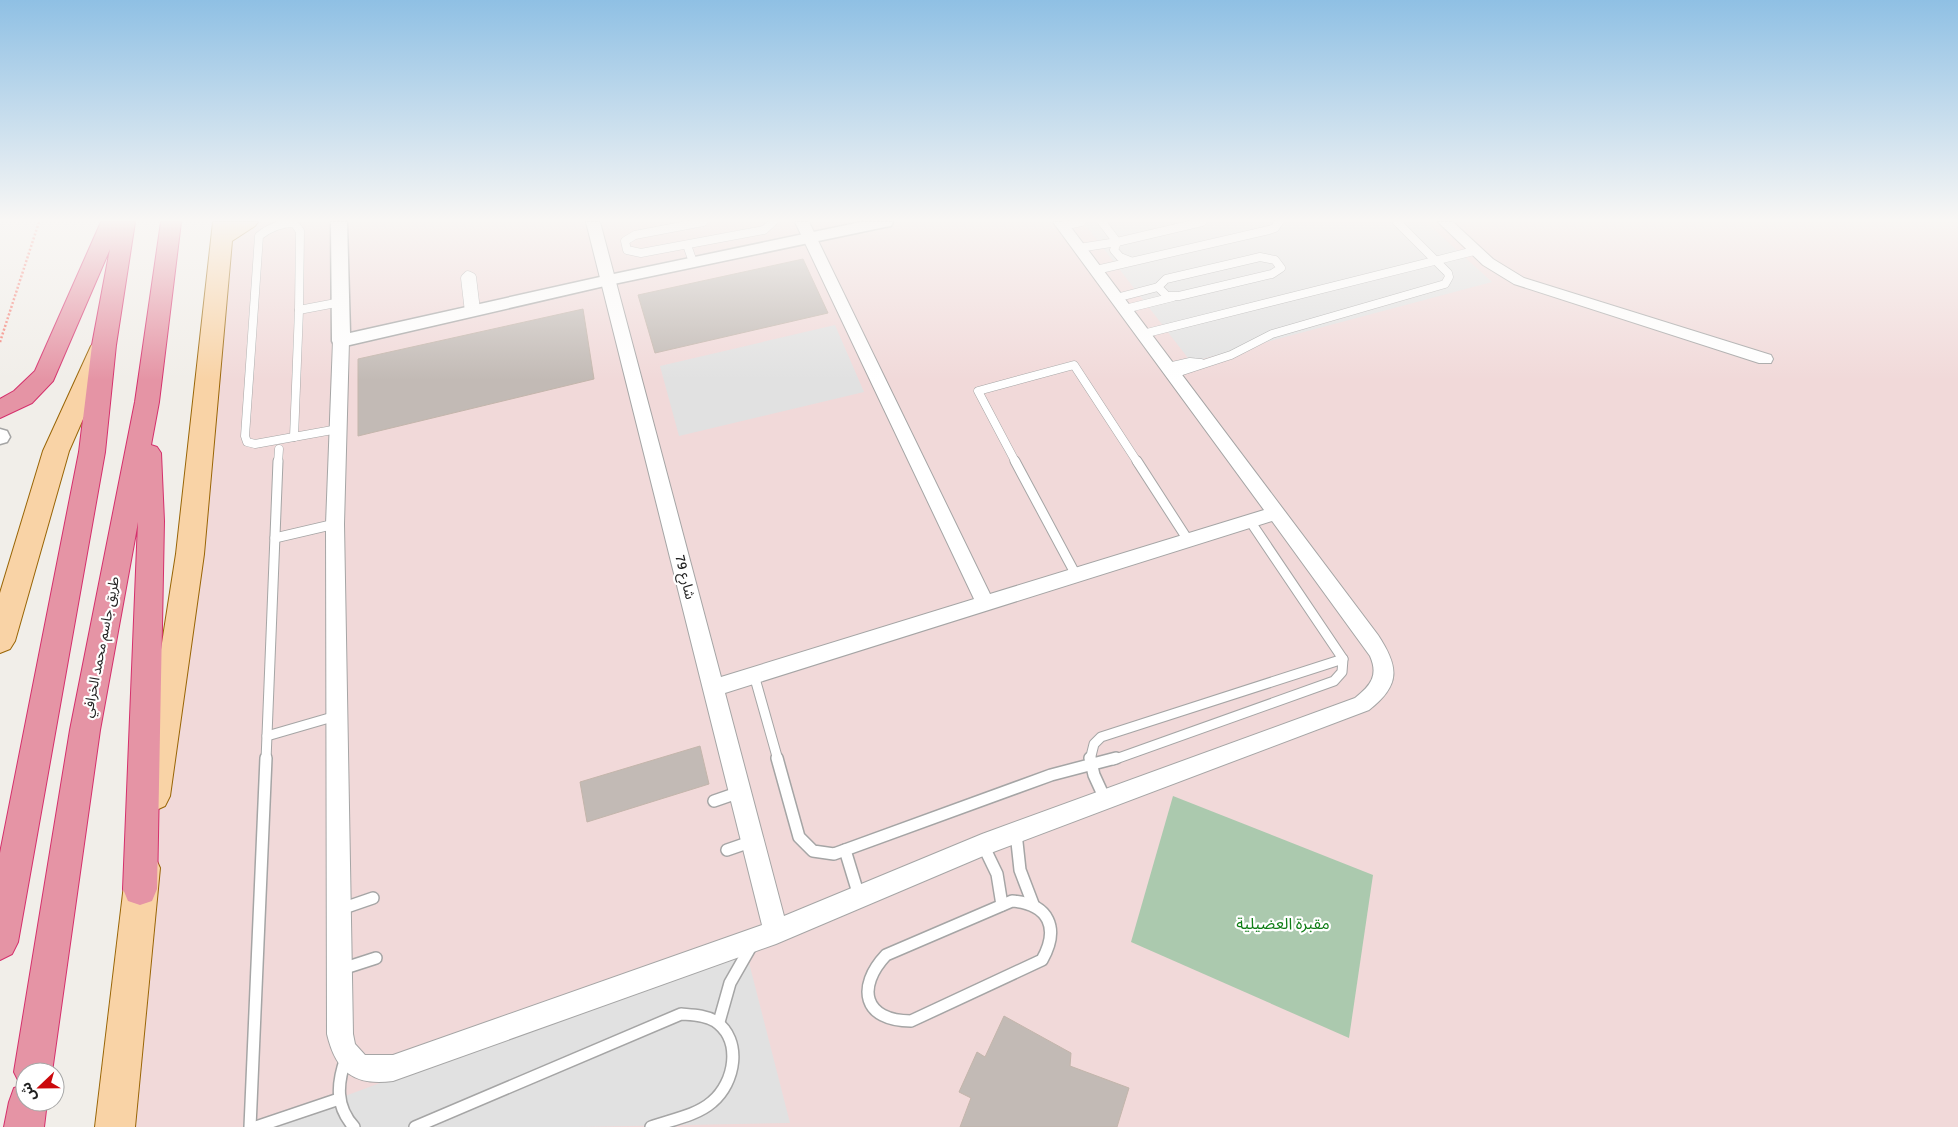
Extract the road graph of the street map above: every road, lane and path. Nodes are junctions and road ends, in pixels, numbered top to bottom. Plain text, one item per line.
1 (22, 275) edge
2 (88, 275) edge
3 (116, 275) edge
4 (164, 275) edge
5 (218, 275) edge
6 (256, 275) edge
7 (299, 275) edge
8 (340, 275) edge
9 (608, 275) edge
10 (634, 275) edge
11 (827, 275) edge
12 (1099, 275) edge
13 (1185, 275) edge
14 (1269, 275) edge
15 (1378, 275) edge
16 (1448, 275) edge
17 (1509, 275) edge
18 (609, 280) junction
19 (1158, 287) junction
20 (1173, 297) junction
21 (341, 302) junction
22 (1121, 304) junction
23 (299, 310) junction
24 (1143, 334) junction
25 (341, 341) junction
26 (0, 342) edge
27 (104, 345) junction
28 (1765, 359) dead end
29 (1201, 363) joint
30 (1171, 371) junction
31 (147, 402) junction
32 (0, 410) edge
33 (338, 429) junction
34 (294, 437) junction
35 (279, 449) dead end
36 (1276, 513) junction
37 (1250, 521) junction
38 (335, 524) junction
39 (275, 538) junction
40 (1188, 540) junction
41 (1076, 575) junction
42 (985, 604) junction
43 (0, 641) edge
44 (1343, 659) junction
45 (754, 675) junction
46 (714, 688) junction
47 (336, 716) junction
48 (266, 736) junction
49 (1090, 766) junction
50 (740, 792) junction
51 (1105, 799) junction
52 (714, 801) dead end
53 (1016, 833) junction
54 (753, 841) junction
55 (982, 845) junction
56 (727, 850) dead end
57 (845, 850) junction
58 (140, 889) junction
59 (859, 896) junction
60 (374, 898) dead end
61 (1033, 904) junction
62 (1002, 905) junction
63 (339, 910) junction
64 (767, 935) junction
65 (0, 942) edge
66 (376, 958) dead end
67 (339, 970) junction
68 (127, 1011) junction
69 (718, 1022) junction
70 (347, 1056) junction
71 (34, 1062) edge
72 (339, 1099) junction
73 (26, 1112) edge
74 (24, 1127) edge
75 (115, 1127) edge
76 (125, 1127) edge
77 (250, 1127) edge
78 (256, 1127) edge
79 (354, 1127) edge
80 (415, 1127) edge
81 (650, 1127) edge

1 - 26 path
2 - 32 highway
3 - 27 highway
4 - 31 highway, طريق جاسم محمد الخرافي
5 - 58 main road
6 - 34 lane
7 - 23 lane
8 - 21 street
9 - 18 street, شارع 79
10 - 18 street
11 - 42 street
12 - 22 street
13 - 19 lane
14 - 20 lane
15 - 24 lane
16 - 29 lane
17 - 28 street
18 - 25 street
18 - 46 street, شارع 79
19 - 20 lane
19 - 22 lane
20 - 22 lane
21 - 23 lane
21 - 25 street
22 - 24 street
23 - 34 lane
24 - 30 street
25 - 33 street
27 - 43 main road
27 - 65 highway
29 - 30 lane
30 - 36 street
31 - 58 highway
31 - 71 highway, طريق جاسم محمد الخرافي
33 - 34 lane
33 - 38 street
35 - 39 lane
36 - 37 street
36 - 51 street
37 - 40 street
37 - 44 lane
38 - 39 lane
38 - 47 street
39 - 48 lane
40 - 41 street
40 - 41 lane
41 - 42 street
42 - 45 street
44 - 49 lane
44 - 49 lane
45 - 46 street
45 - 57 lane
46 - 50 street, شارع 79
47 - 48 lane
47 - 63 street
48 - 77 lane
49 - 51 lane
49 - 57 lane
50 - 52 lane
50 - 54 street, شارع 79
51 - 53 street
53 - 55 street
53 - 61 lane
54 - 56 lane
54 - 64 street, شارع 79
55 - 59 street
55 - 62 lane
57 - 59 lane
58 - 68 main road
59 - 64 street
60 - 63 lane
61 - 62 lane
61 - 62 lane
63 - 67 street
64 - 69 lane
64 - 70 street
66 - 67 lane
67 - 70 street
68 - 75 main road
68 - 76 main road
69 - 80 lane
69 - 81 lane
70 - 72 lane
72 - 78 lane
72 - 79 lane
73 - 74 highway

